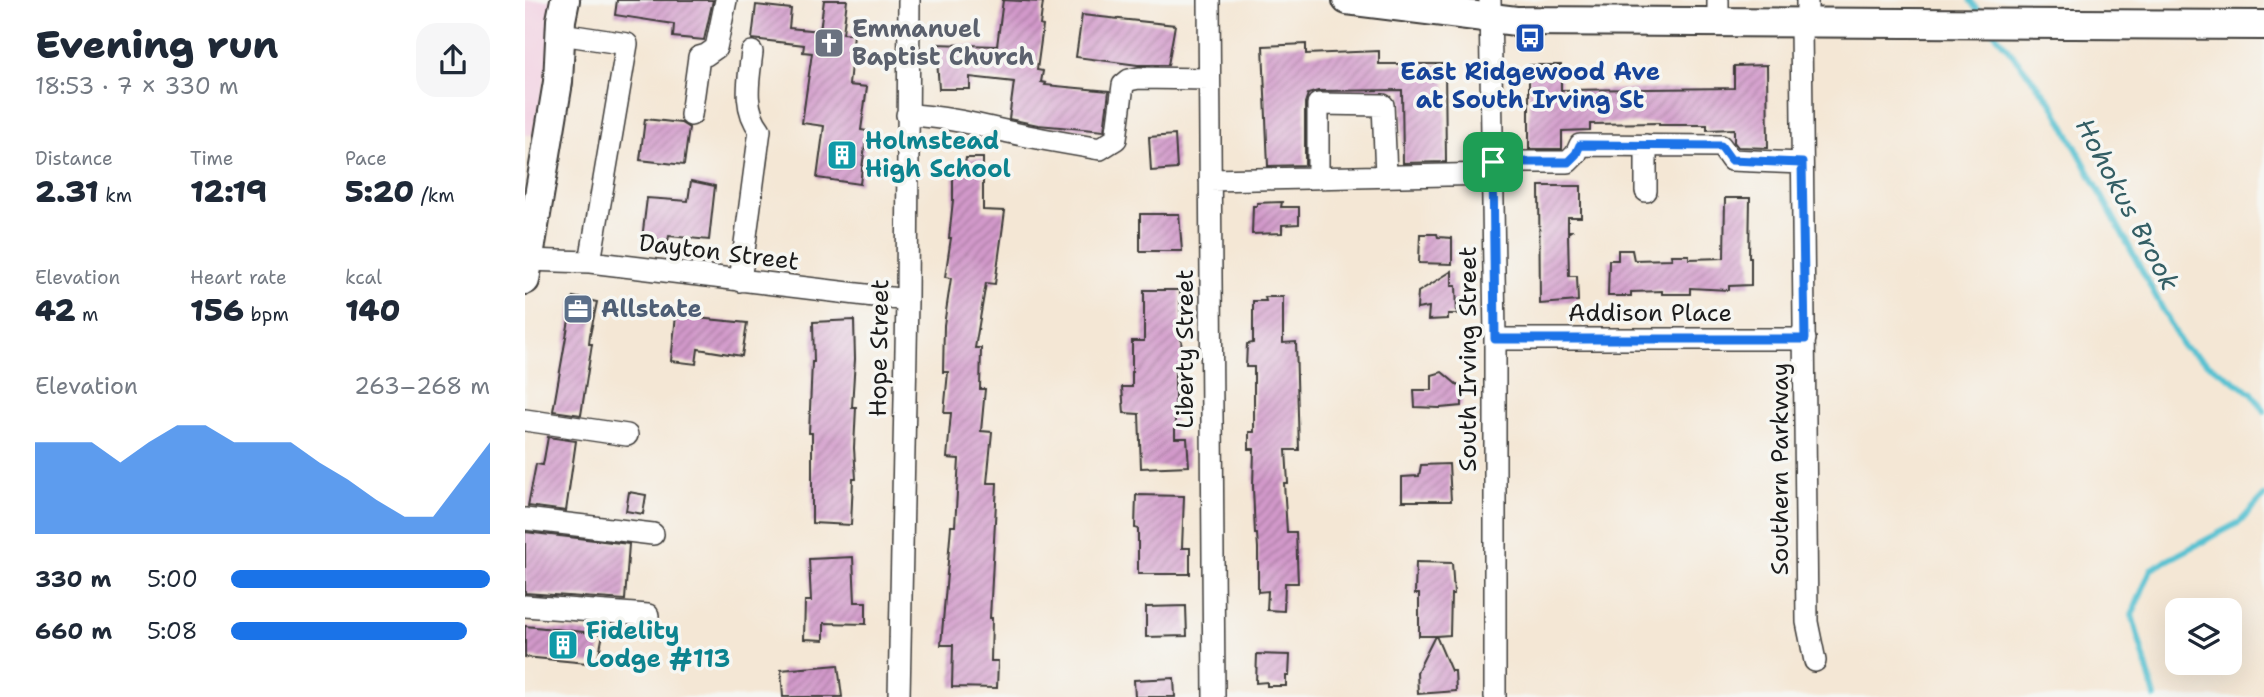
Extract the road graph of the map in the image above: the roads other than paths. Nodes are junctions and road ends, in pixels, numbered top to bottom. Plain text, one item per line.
1 (565, 0) edge
2 (726, 0) edge
3 (909, 0) edge
4 (1209, 0) edge
5 (1347, 0) edge
6 (1490, 10) edge
7 (1718, 12) edge
8 (1805, 16) edge
9 (2264, 26) edge
10 (561, 34) junction
11 (752, 52) dead end
12 (1209, 79) junction
13 (907, 115) junction
14 (691, 116) dead end
15 (1646, 145) junction
16 (1802, 163) junction
17 (1493, 168) junction
18 (1386, 175) junction
19 (1318, 177) junction
20 (1210, 180) junction
21 (1646, 191) dead end
22 (590, 262) junction
23 (526, 267) edge
24 (740, 282) junction
25 (907, 300) junction
26 (1495, 339) junction
27 (1805, 339) junction
28 (525, 420) edge
29 (627, 435) dead end
30 (525, 519) edge
31 (653, 534) dead end
32 (525, 606) edge
33 (648, 615) dead end
34 (1815, 661) dead end
35 (899, 697) edge
36 (1214, 697) edge
37 (1495, 697) edge

1 - 10 main road
2 - 14 street
3 - 13 street, Hope Street
4 - 12 street, Liberty Street
5 - 6 main road
6 - 7 main road
6 - 17 street, South Irving Street
7 - 8 main road
8 - 9 main road
8 - 16 street, Southern Parkway
10 - 22 street
10 - 23 main road
11 - 24 street
12 - 13 street
12 - 20 street, Liberty Street
13 - 25 street, Hope Street
15 - 16 street
15 - 17 street
15 - 21 street
16 - 27 street, Southern Parkway
17 - 18 street
17 - 26 street, South Irving Street
18 - 19 street
18 - 19 street
19 - 20 street
20 - 36 street, Liberty Street
22 - 23 street, Dayton Street
22 - 24 street, Dayton Street
24 - 25 street, Dayton Street
25 - 35 street, Hope Street
26 - 27 street, Addison Place
26 - 37 street, South Irving Street
27 - 34 street, Southern Parkway
28 - 29 street
30 - 31 street
32 - 33 street

